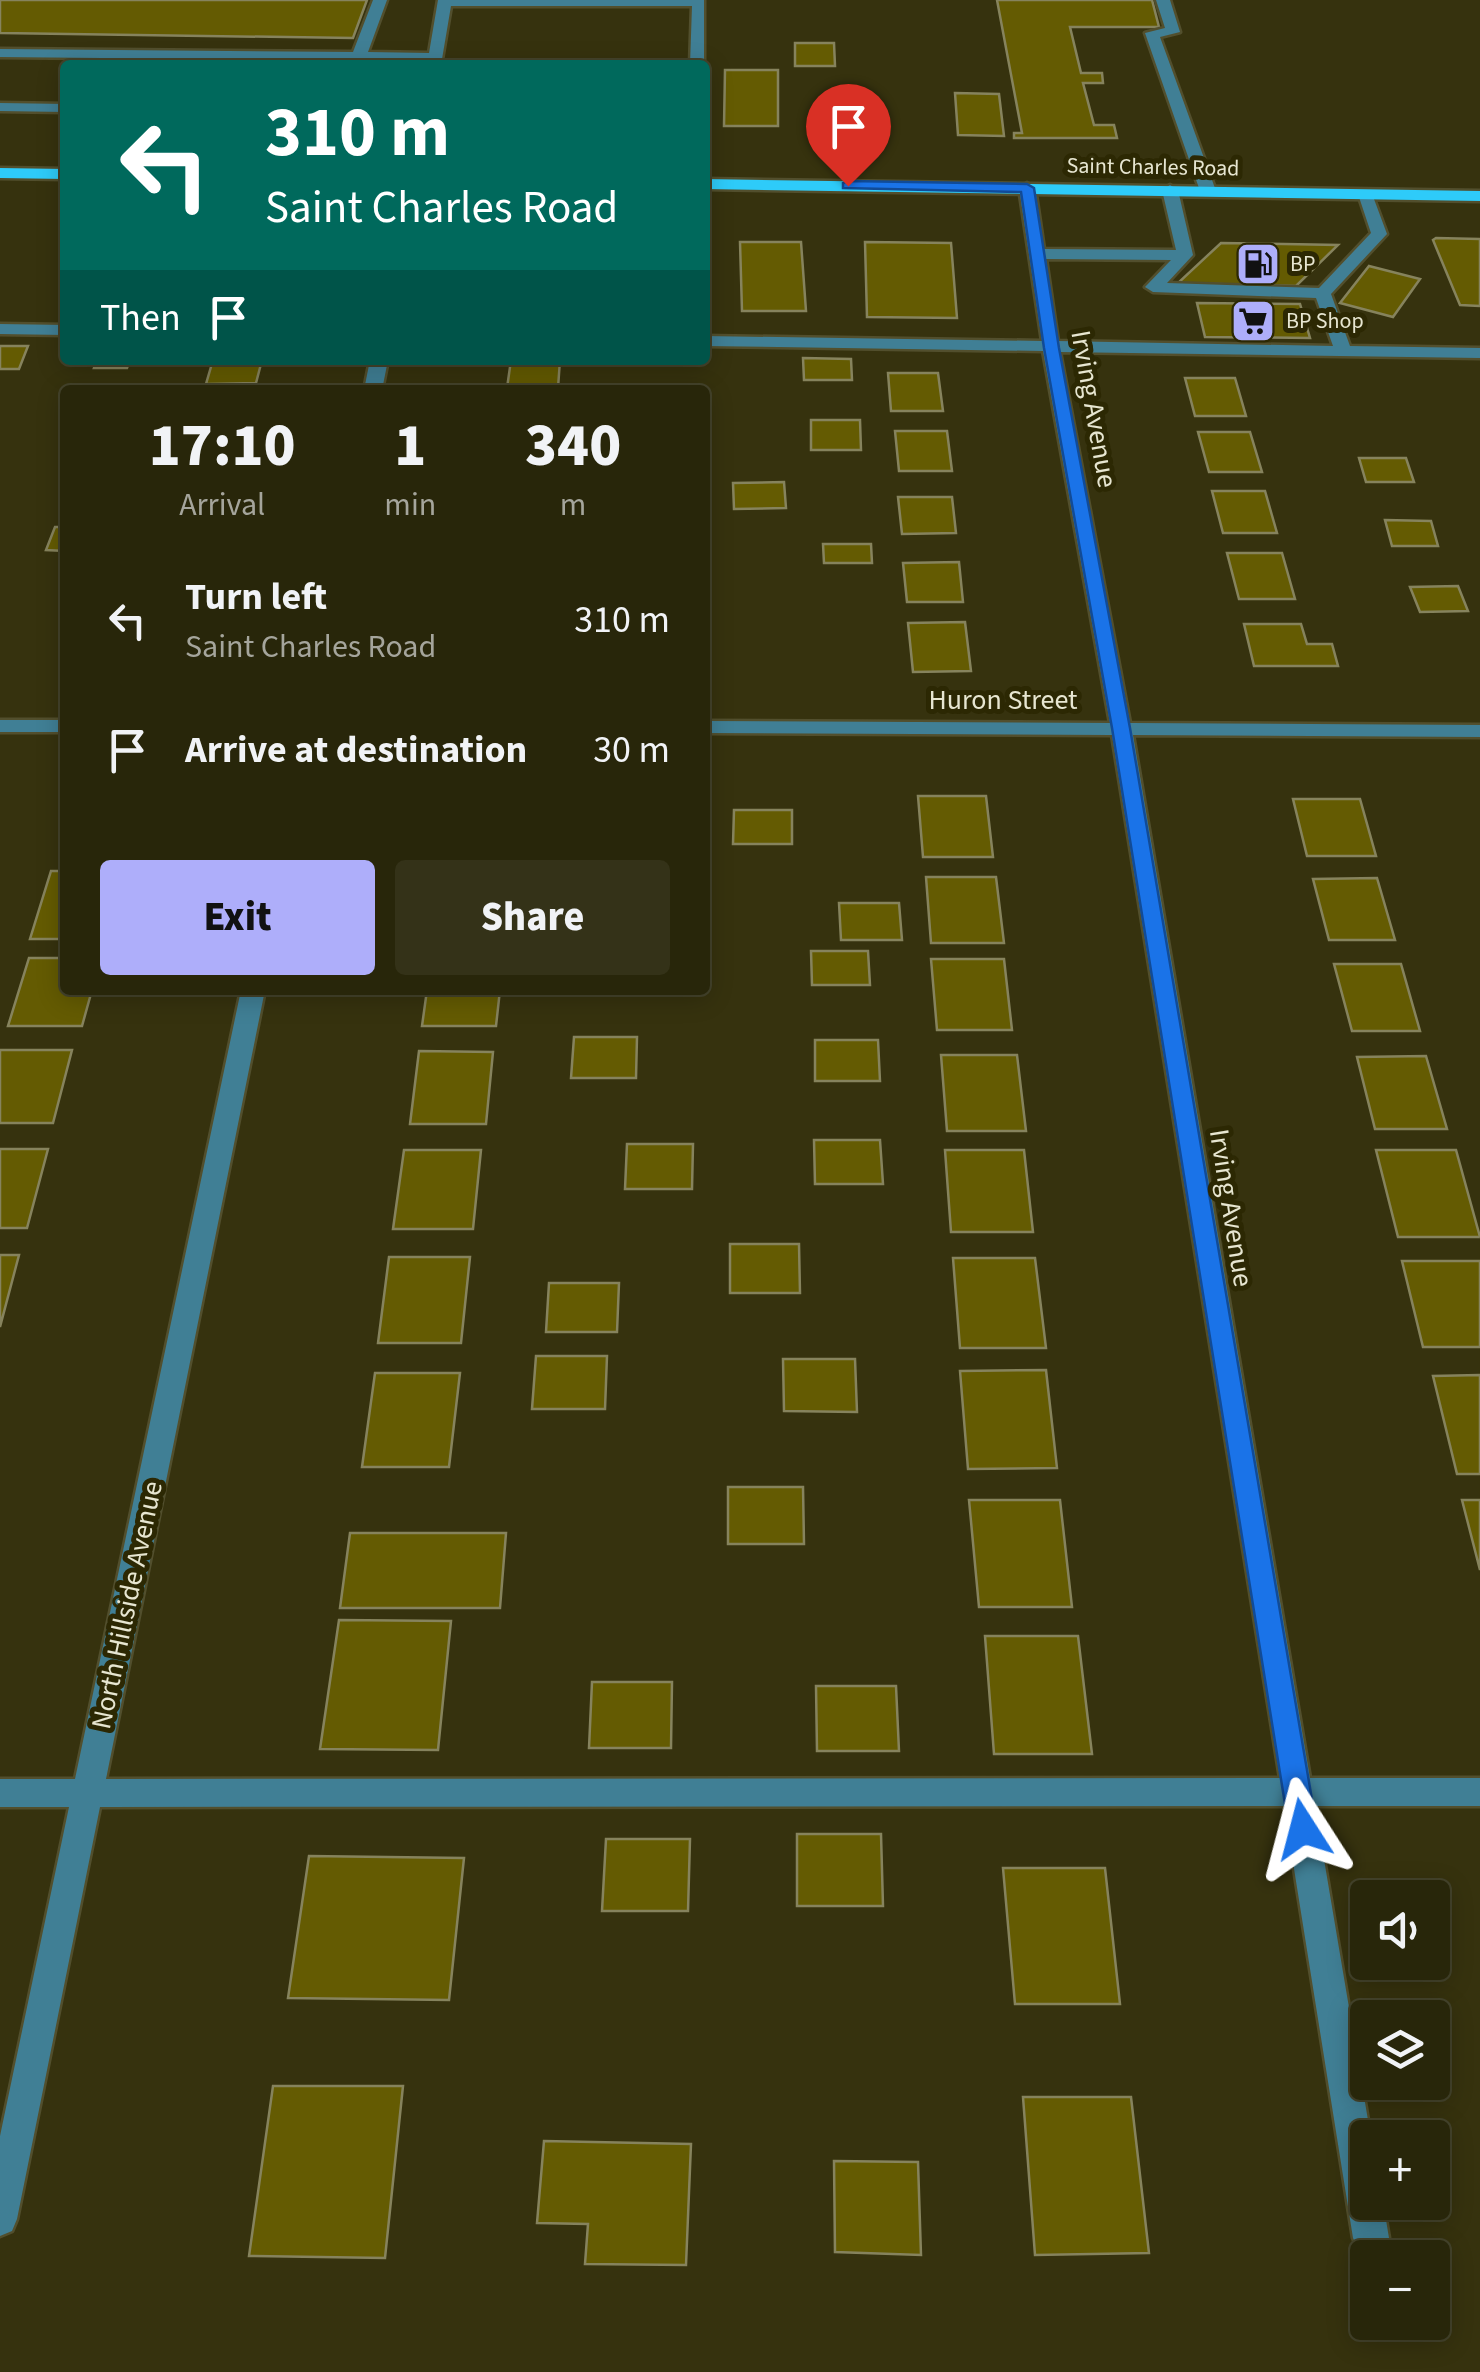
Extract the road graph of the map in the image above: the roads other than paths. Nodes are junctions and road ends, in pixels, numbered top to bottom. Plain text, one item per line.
1 (380, 0) edge
2 (1163, 0) edge
3 (445, 1) edge
4 (0, 53) edge
5 (359, 56) junction
6 (322, 60) edge
7 (420, 60) edge
8 (435, 60) edge
9 (697, 60) edge
10 (0, 107) edge
11 (60, 108) edge
12 (0, 173) edge
13 (60, 174) edge
14 (710, 184) edge
15 (1027, 188) junction
16 (1170, 190) junction
17 (1208, 191) junction
18 (1366, 194) junction
19 (1480, 196) edge
20 (1037, 254) junction
21 (1184, 256) junction
22 (1323, 293) junction
23 (0, 329) edge
24 (60, 330) edge
25 (710, 341) edge
26 (1051, 348) junction
27 (1342, 351) junction
28 (1480, 353) edge
29 (0, 726) edge
30 (60, 726) edge
31 (710, 727) edge
32 (1121, 728) junction
33 (1480, 731) edge
34 (252, 995) edge
35 (0, 1792) edge
36 (1296, 1792) junction
37 (1480, 1792) edge
38 (88, 1793) junction
39 (0, 2219) edge
40 (1371, 2238) dead end

1 - 5 street
2 - 17 street
3 - 8 street
3 - 9 street
4 - 6 street
5 - 6 street
5 - 7 street
10 - 11 street
12 - 13 main road
14 - 15 main road, Saint Charles Road
15 - 16 main road, Saint Charles Road
15 - 20 street, Irving Avenue
16 - 17 main road, Saint Charles Road
16 - 21 street
17 - 18 main road, Saint Charles Road
18 - 19 main road, Saint Charles Road
18 - 22 street
20 - 21 street
20 - 26 street, Irving Avenue
21 - 22 street
22 - 27 street
23 - 24 street
25 - 26 street
26 - 27 street
26 - 32 street, Irving Avenue
27 - 28 street
29 - 30 street
31 - 32 street, Huron Street
32 - 33 street, Huron Street
32 - 36 street, Irving Avenue
34 - 38 street, North Hillside Avenue
35 - 38 street
36 - 37 street
36 - 38 street
36 - 40 street, Irving Avenue
38 - 39 street, North Hillside Avenue

